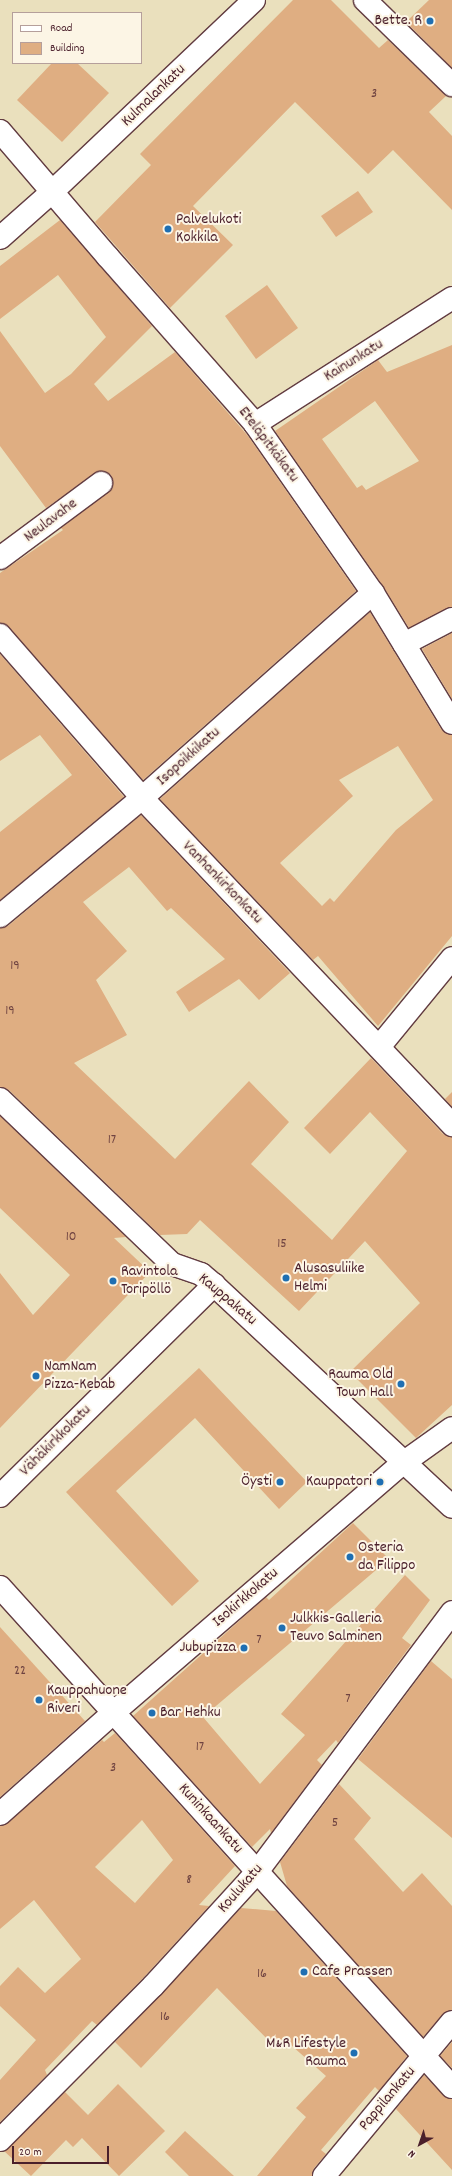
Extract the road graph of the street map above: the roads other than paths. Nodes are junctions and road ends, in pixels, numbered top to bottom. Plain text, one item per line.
1 (254, 0) edge
2 (365, 0) edge
3 (452, 85) edge
4 (0, 131) edge
5 (54, 191) junction
6 (0, 238) edge
7 (452, 298) edge
8 (255, 424) junction
9 (101, 483) dead end
10 (0, 558) edge
11 (373, 593) junction
12 (452, 619) edge
13 (0, 635) edge
14 (404, 644) junction
15 (452, 723) edge
16 (142, 798) junction
17 (0, 916) edge
18 (452, 958) edge
19 (379, 1047) junction
20 (0, 1099) edge
21 (452, 1125) edge
22 (214, 1285) junction
23 (452, 1428) edge
24 (403, 1463) junction
25 (0, 1496) edge
26 (452, 1507) edge
27 (0, 1587) edge
28 (452, 1612) edge
29 (113, 1713) junction
30 (0, 1814) edge
31 (257, 1872) junction
32 (452, 2022) edge
33 (423, 2057) junction
34 (452, 2087) edge
35 (0, 2140) edge
36 (324, 2176) edge

1 - 5 street, Kulmalankatu
2 - 3 street
4 - 5 street, Eteläpitkäkatu
5 - 6 street, Kulmalankatu
5 - 8 street, Eteläpitkäkatu
7 - 8 street, Kainunkatu
8 - 11 street, Eteläpitkäkatu
9 - 10 street, Neulavahe
11 - 14 street, Eteläpitkäkatu
11 - 16 street, Isopoikkikatu
12 - 14 street
13 - 16 street, Vanhankirkonkatu
14 - 15 street, Eteläpitkäkatu
16 - 17 street, Isopoikkikatu
16 - 19 street, Vanhankirkonkatu
18 - 19 street
19 - 21 street, Vanhankirkonkatu
20 - 22 street, Kauppakatu
22 - 24 street, Kauppakatu
22 - 25 street, Vähäkirkkokatu
23 - 24 street, Isokirkkokatu
24 - 26 street, Kauppakatu
24 - 29 street, Isokirkkokatu
27 - 29 street, Kuninkaankatu
28 - 31 street, Koulukatu
29 - 30 street, Isokirkkokatu
29 - 31 street, Kuninkaankatu
31 - 33 street, Kuninkaankatu
31 - 35 street, Koulukatu
32 - 33 street, Pappilankatu
33 - 34 street, Kuninkaankatu
33 - 36 street, Pappilankatu

